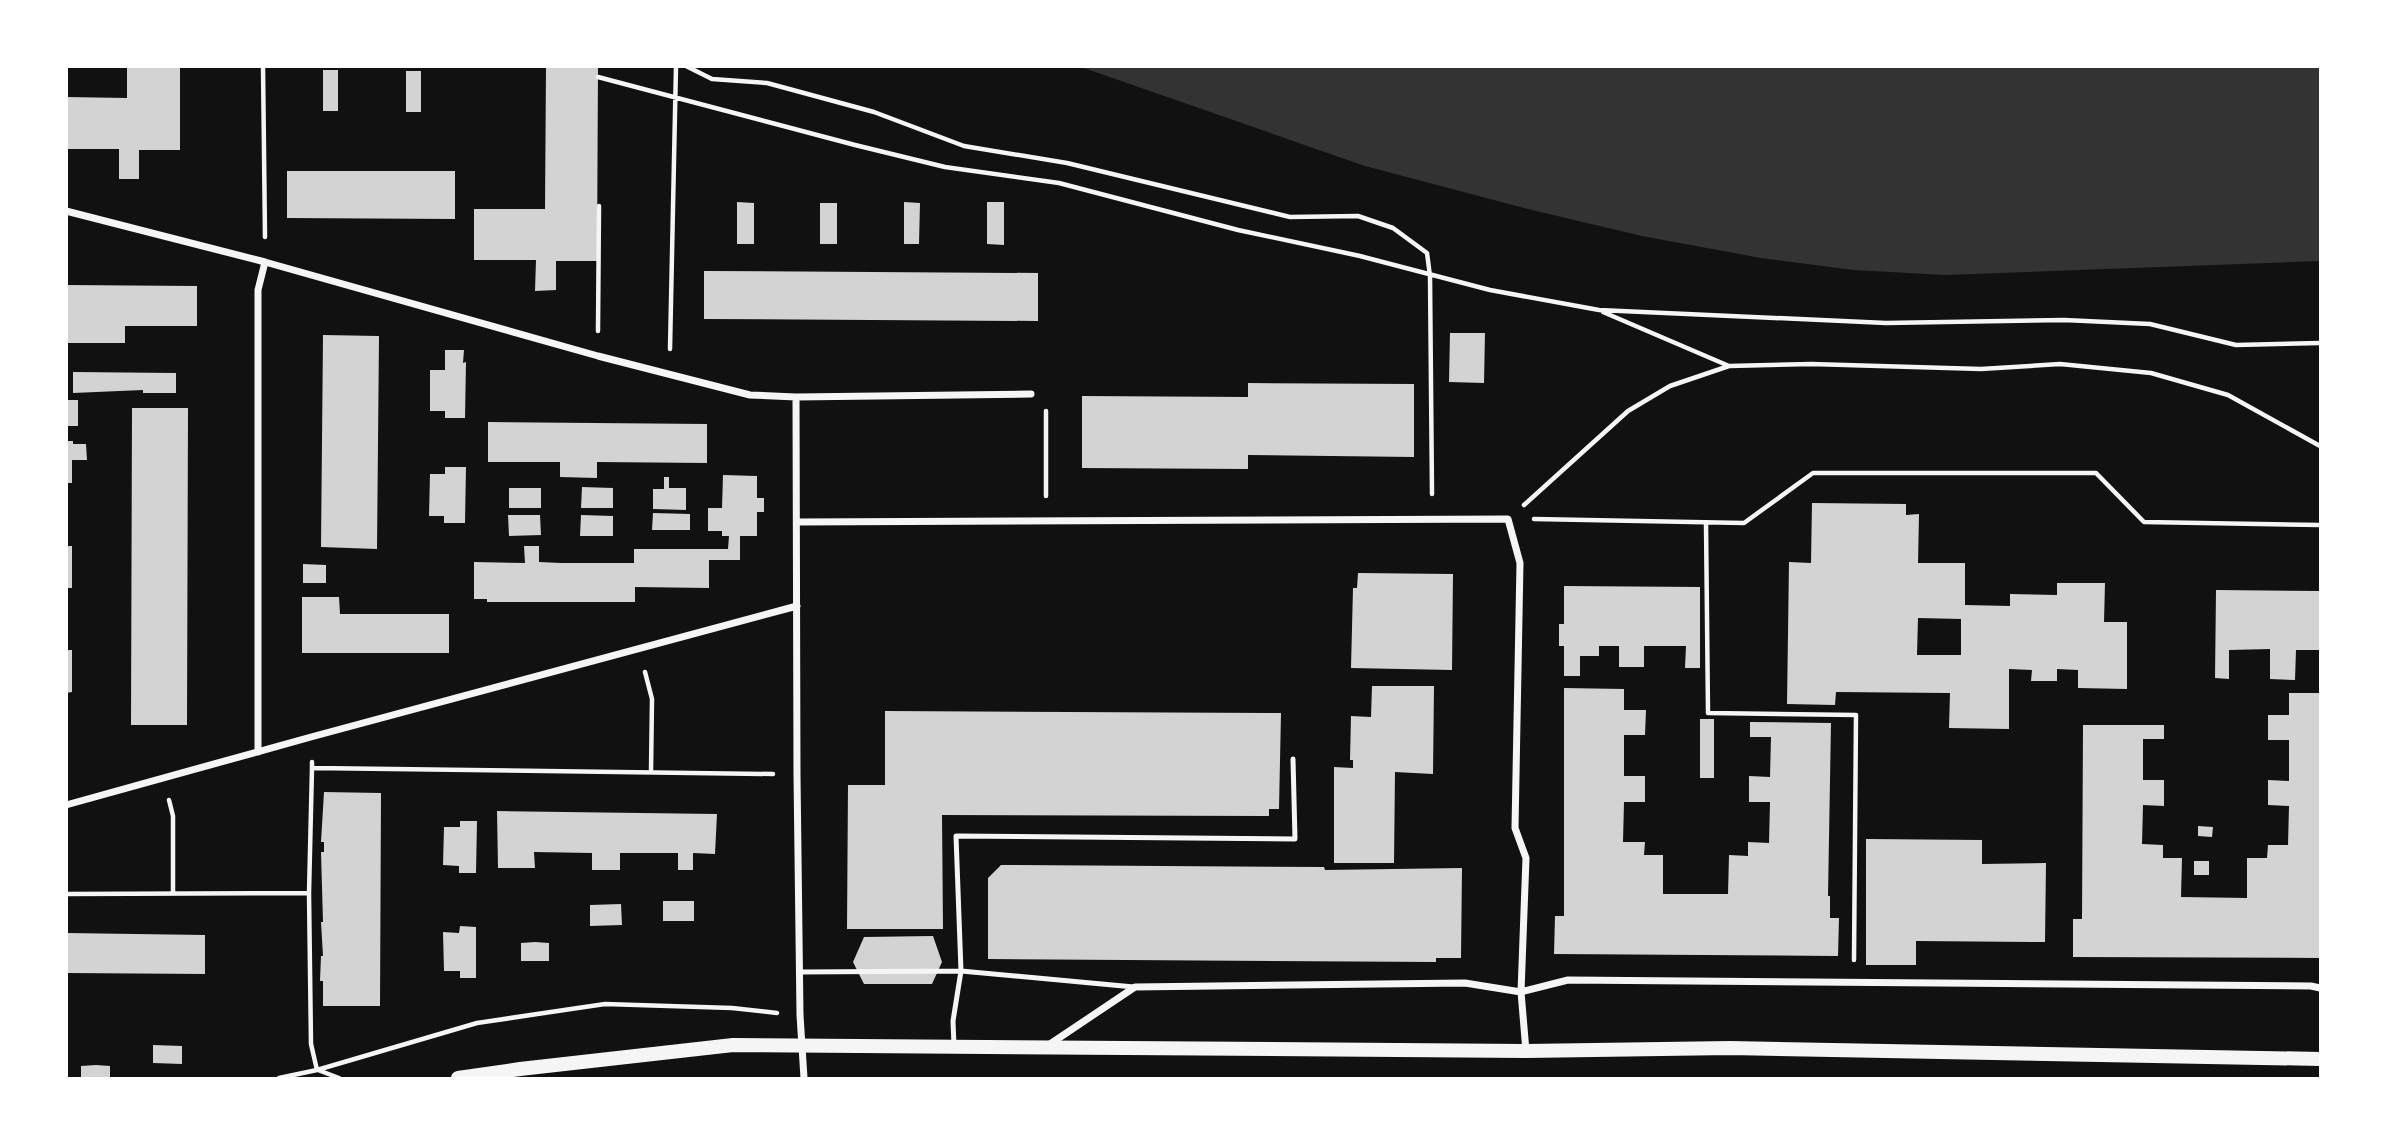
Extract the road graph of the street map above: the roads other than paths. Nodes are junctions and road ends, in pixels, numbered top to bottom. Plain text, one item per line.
1 (66, 211) edge
2 (265, 262) junction
3 (1031, 394) road end
4 (796, 397) junction
5 (797, 523) junction
6 (797, 606) junction
7 (258, 752) junction
8 (1293, 759) dead end
9 (66, 805) edge
10 (961, 971) junction
11 (799, 972) junction
12 (1135, 987) junction
13 (2320, 988) edge
14 (1521, 992) junction
15 (800, 1045) junction
16 (954, 1047) junction
17 (1044, 1048) junction
18 (1526, 1051) junction
19 (2320, 1059) edge
20 (458, 1079) edge
21 (804, 1079) edge

1 - 2 street
2 - 4 street
2 - 7 street
3 - 4 street
4 - 5 street
5 - 6 street
5 - 14 street
6 - 7 street
6 - 11 street
7 - 9 street
8 - 10 lane
10 - 11 lane
10 - 12 lane
10 - 16 lane
11 - 15 street
12 - 14 street
12 - 17 street
13 - 14 street
14 - 18 street
15 - 16 main road
15 - 20 main road
15 - 21 street
16 - 17 main road
17 - 18 main road
18 - 19 main road

